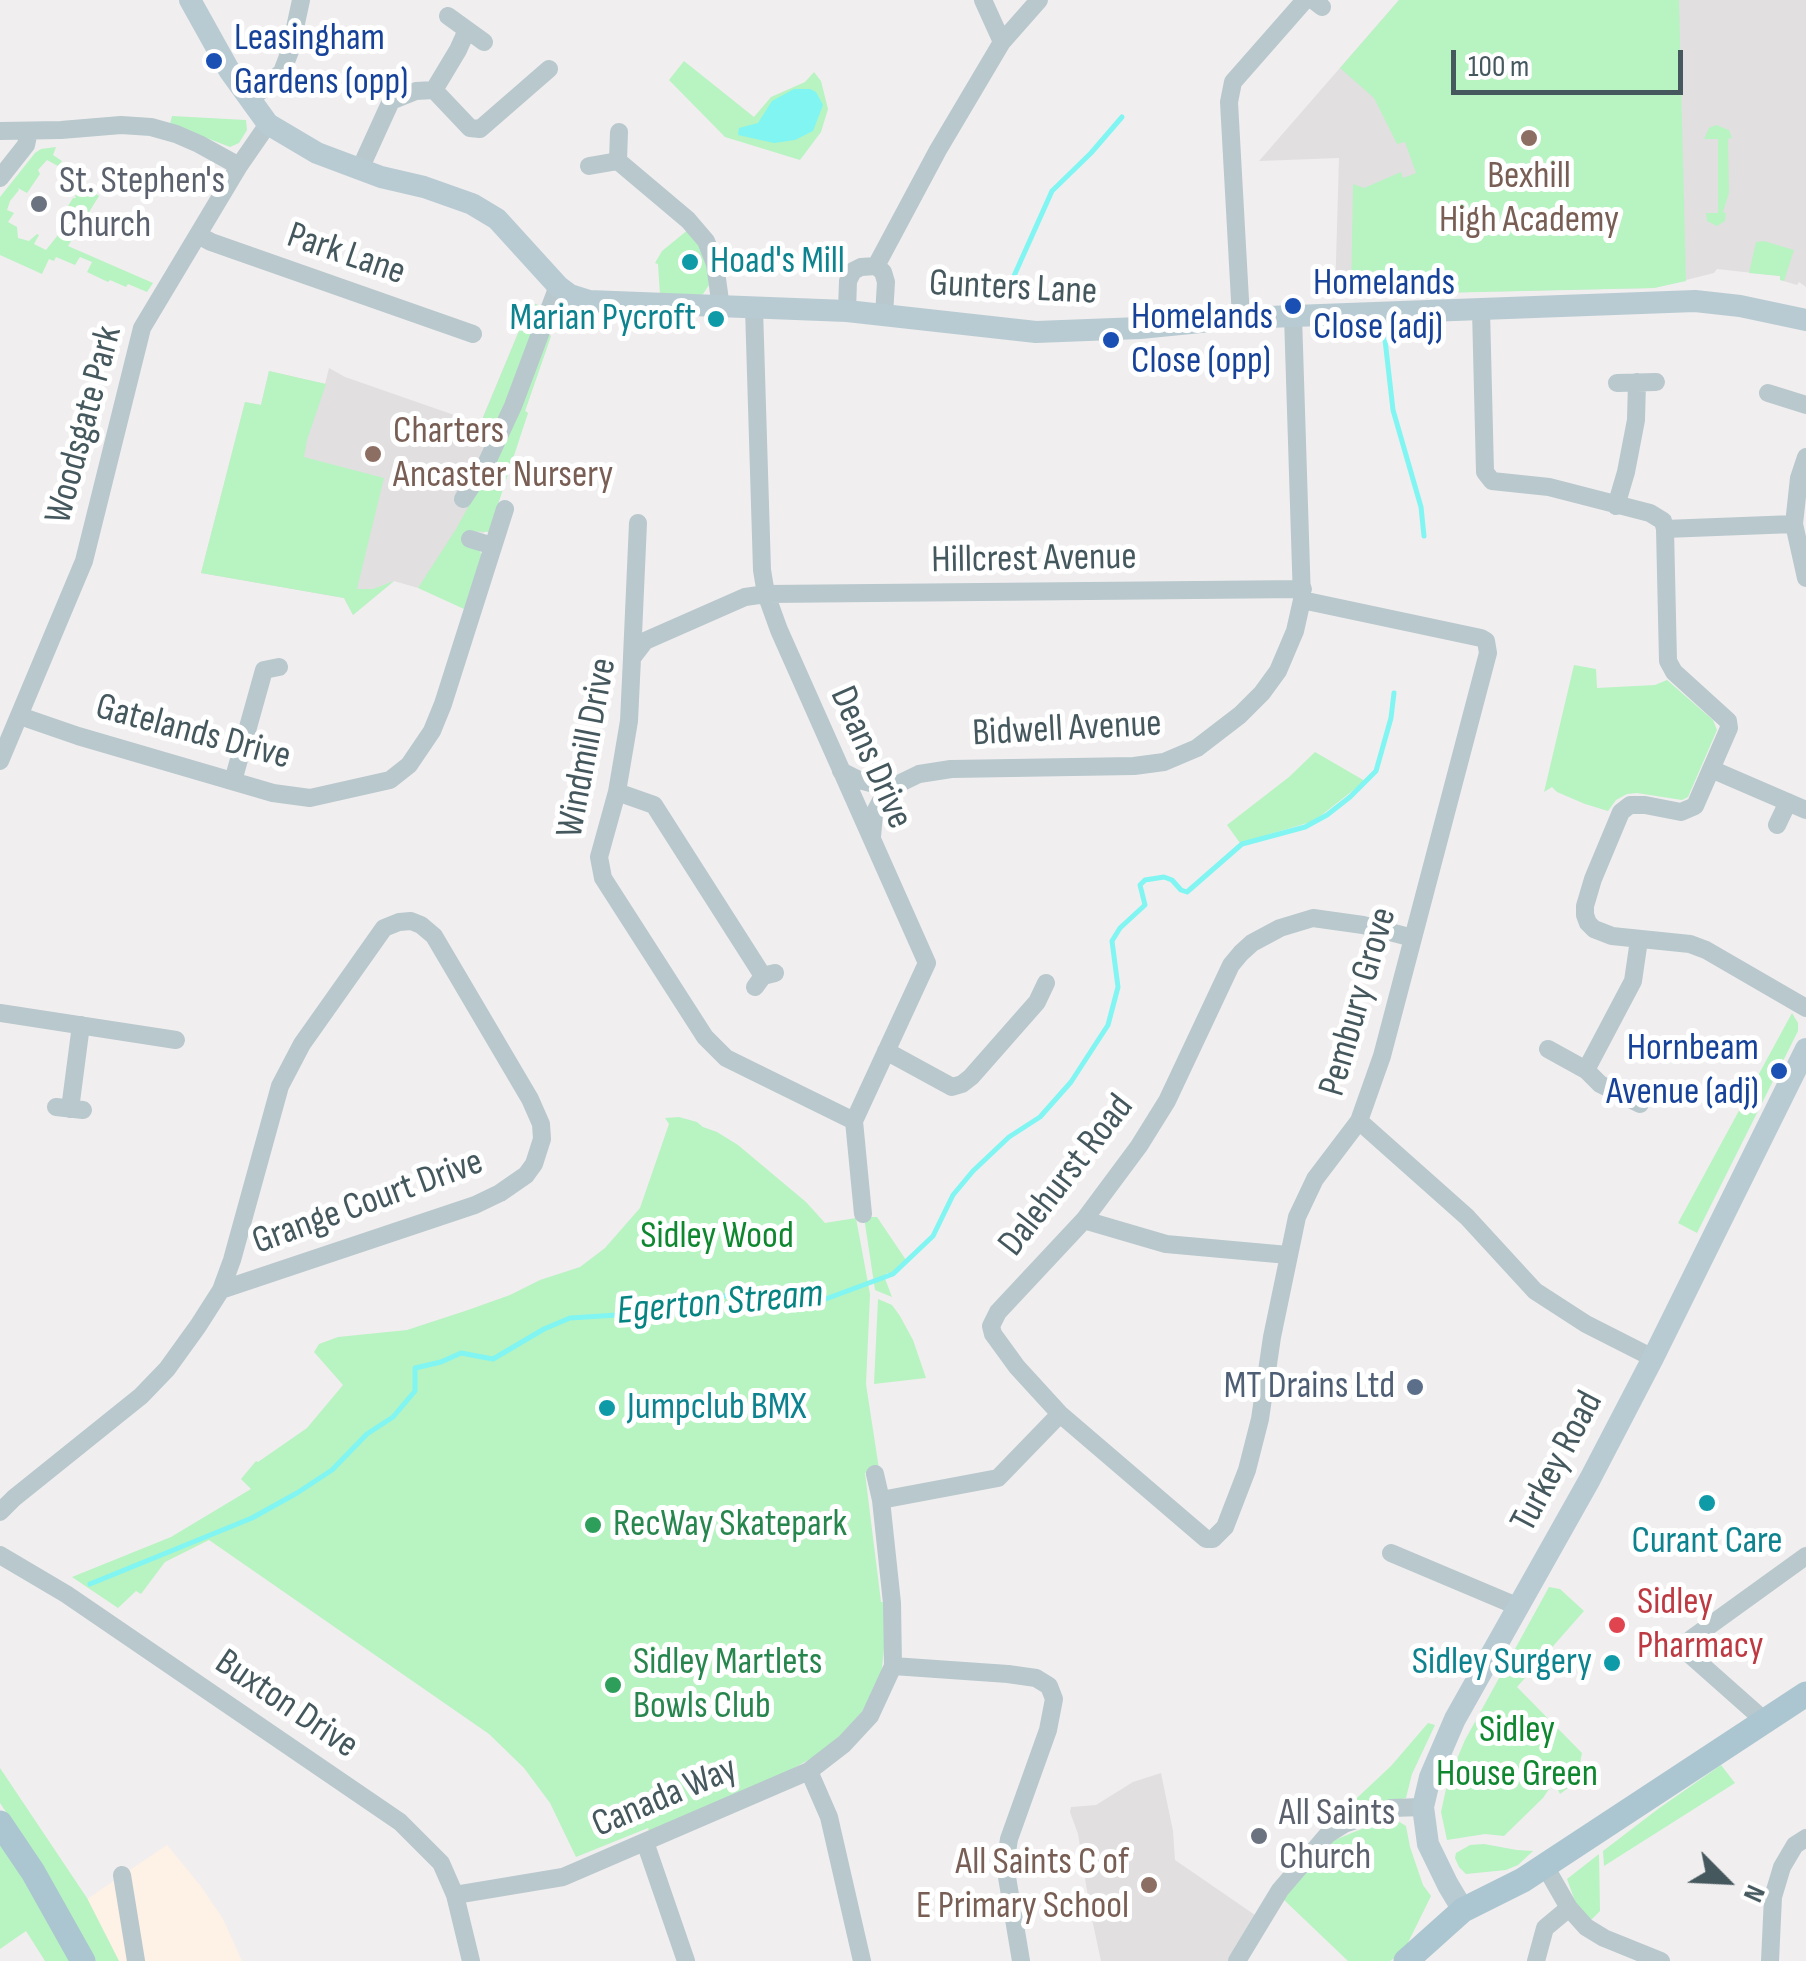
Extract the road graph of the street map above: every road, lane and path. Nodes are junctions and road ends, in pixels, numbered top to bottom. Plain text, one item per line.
1 (190, 0) edge
2 (301, 0) edge
3 (983, 0) edge
4 (1039, 0) edge
5 (1314, 2) edge
6 (448, 16) dead end
7 (467, 30) junction
8 (484, 42) dead end
9 (1002, 42) junction
10 (549, 69) dead end
11 (434, 90) junction
12 (250, 100) junction
13 (268, 124) junction
14 (0, 131) edge
15 (29, 131) junction
16 (618, 132) dead end
17 (618, 161) junction
18 (239, 166) junction
19 (590, 166) dead end
20 (360, 169) junction
21 (0, 178) edge
22 (198, 235) junction
23 (876, 266) junction
24 (558, 286) junction
25 (721, 308) junction
26 (754, 308) junction
27 (1481, 310) junction
28 (848, 312) junction
29 (884, 315) junction
30 (1293, 316) junction
31 (1241, 318) junction
32 (1806, 320) edge
33 (473, 334) dead end
34 (1617, 383) dead end
35 (1768, 393) dead end
36 (1806, 405) edge
37 (1806, 457) edge
38 (463, 499) dead end
39 (1616, 506) junction
40 (505, 510) dead end
41 (1794, 524) junction
42 (1665, 529) junction
43 (633, 532) dead end
44 (470, 539) dead end
45 (493, 546) junction
46 (1806, 578) edge
47 (766, 594) junction
48 (1302, 594) junction
49 (632, 658) junction
50 (266, 665) dead end
51 (20, 716) junction
52 (0, 761) edge
53 (1711, 769) junction
54 (841, 770) junction
55 (233, 780) junction
56 (890, 788) junction
57 (617, 792) junction
58 (1788, 802) junction
59 (1806, 810) edge
60 (1777, 825) dead end
61 (871, 841) junction
62 (1413, 938) junction
63 (1640, 940) junction
64 (764, 979) dead end
65 (1047, 984) dead end
66 (1806, 1008) edge
67 (0, 1013) edge
68 (82, 1025) junction
69 (176, 1040) dead end
70 (1548, 1049) dead end
71 (1806, 1049) edge
72 (886, 1051) junction
73 (1586, 1070) junction
74 (1640, 1104) dead end
75 (70, 1108) dead end
76 (854, 1121) junction
77 (1359, 1121) junction
78 (863, 1214) dead end
79 (1084, 1220) junction
80 (1288, 1255) junction
81 (221, 1290) junction
82 (1653, 1358) junction
83 (1060, 1414) junction
84 (875, 1474) dead end
85 (881, 1500) junction
86 (0, 1512) edge
87 (1206, 1539) joint
88 (1391, 1553) dead end
89 (0, 1555) edge
90 (1806, 1556) edge
91 (1519, 1607) junction
92 (893, 1666) junction
93 (1806, 1694) edge
94 (1766, 1722) junction
95 (809, 1771) junction
96 (1423, 1807) junction
97 (0, 1823) edge
98 (1806, 1838) edge
99 (645, 1842) junction
100 (1545, 1866) junction
101 (122, 1875) dead end
102 (455, 1894) junction
103 (1570, 1908) junction
104 (1463, 1910) junction
105 (1658, 1960) edge
106 (83, 1961) edge
107 (136, 1961) edge
108 (471, 1961) edge
109 (686, 1961) edge
110 (862, 1961) edge
111 (1021, 1961) edge
112 (1238, 1961) edge
113 (1406, 1961) edge
114 (1536, 1961) edge
115 (1770, 1961) edge

1 - 12 street
2 - 12 street
3 - 9 street
4 - 9 street
5 - 31 street
6 - 7 street
7 - 8 street
7 - 11 street
9 - 23 street
10 - 11 street
11 - 20 street
12 - 13 street
13 - 18 street, Woodsgate Park
13 - 20 street, Gunters Lane
14 - 15 street
15 - 18 street
15 - 21 street
16 - 17 street
17 - 19 street
17 - 25 street
18 - 22 street, Woodsgate Park
20 - 24 street, Gunters Lane
22 - 33 street, Park Lane
22 - 51 street, Woodsgate Park
23 - 28 street
23 - 29 street
24 - 25 street, Gunters Lane
24 - 38 street
25 - 26 street, Gunters Lane
26 - 28 street, Gunters Lane
26 - 47 street, Deans Drive
27 - 30 street, Gunters Lane
27 - 32 street, Gunters Lane
27 - 39 street
28 - 29 street, Gunters Lane
29 - 31 street, Gunters Lane
30 - 31 street, Gunters Lane
30 - 48 street, Bidwell Avenue
34 - 39 street
35 - 36 street
37 - 41 street
39 - 42 street
40 - 45 street, Gatelands Drive
41 - 42 street
41 - 46 street
42 - 53 street
43 - 49 street
44 - 45 street
45 - 55 street, Gatelands Drive
47 - 48 street, Hillcrest Avenue
47 - 49 street, Windmill Drive
47 - 54 street, Deans Drive
48 - 56 street, Bidwell Avenue
48 - 62 street, Pembury Grove
49 - 57 street, Windmill Drive
50 - 55 street
51 - 52 street, Woodsgate Park
51 - 55 street, Gatelands Drive
53 - 58 street
53 - 63 street
54 - 56 street
54 - 61 street, Deans Drive
56 - 61 street
57 - 64 street
57 - 76 street, Windmill Drive
58 - 59 street
58 - 60 street
61 - 72 street, Deans Drive
62 - 77 street, Pembury Grove
62 - 79 street, Dalehurst Road
63 - 66 street
63 - 73 street
65 - 72 street
67 - 68 street
68 - 69 street
68 - 75 street
70 - 73 street
71 - 82 street, Turkey Road
72 - 76 street, Deans Drive
73 - 74 street
76 - 78 street
77 - 80 street, Pembury Grove
77 - 82 street
79 - 80 street
79 - 83 street, Dalehurst Road
80 - 87 street, Pembury Grove
81 - 81 street, Grange Court Drive
81 - 86 street, Grange Court Drive
82 - 91 street, Turkey Road
83 - 85 street
83 - 87 street, Dalehurst Road
84 - 85 street, Canada Way
85 - 92 street, Canada Way
88 - 91 street
89 - 102 street, Buxton Drive
90 - 94 street
91 - 96 street, Turkey Road
92 - 95 street, Canada Way
92 - 111 street
93 - 94 main road
94 - 100 main road
95 - 99 street, Canada Way
95 - 110 street
96 - 104 street, Turkey Road
96 - 112 street
97 - 106 main road
98 - 115 street
99 - 102 street, Canada Way
99 - 109 street
100 - 103 street
100 - 104 main road
101 - 107 street
102 - 108 street, Buxton Drive
103 - 105 street
103 - 114 street
104 - 113 main road

